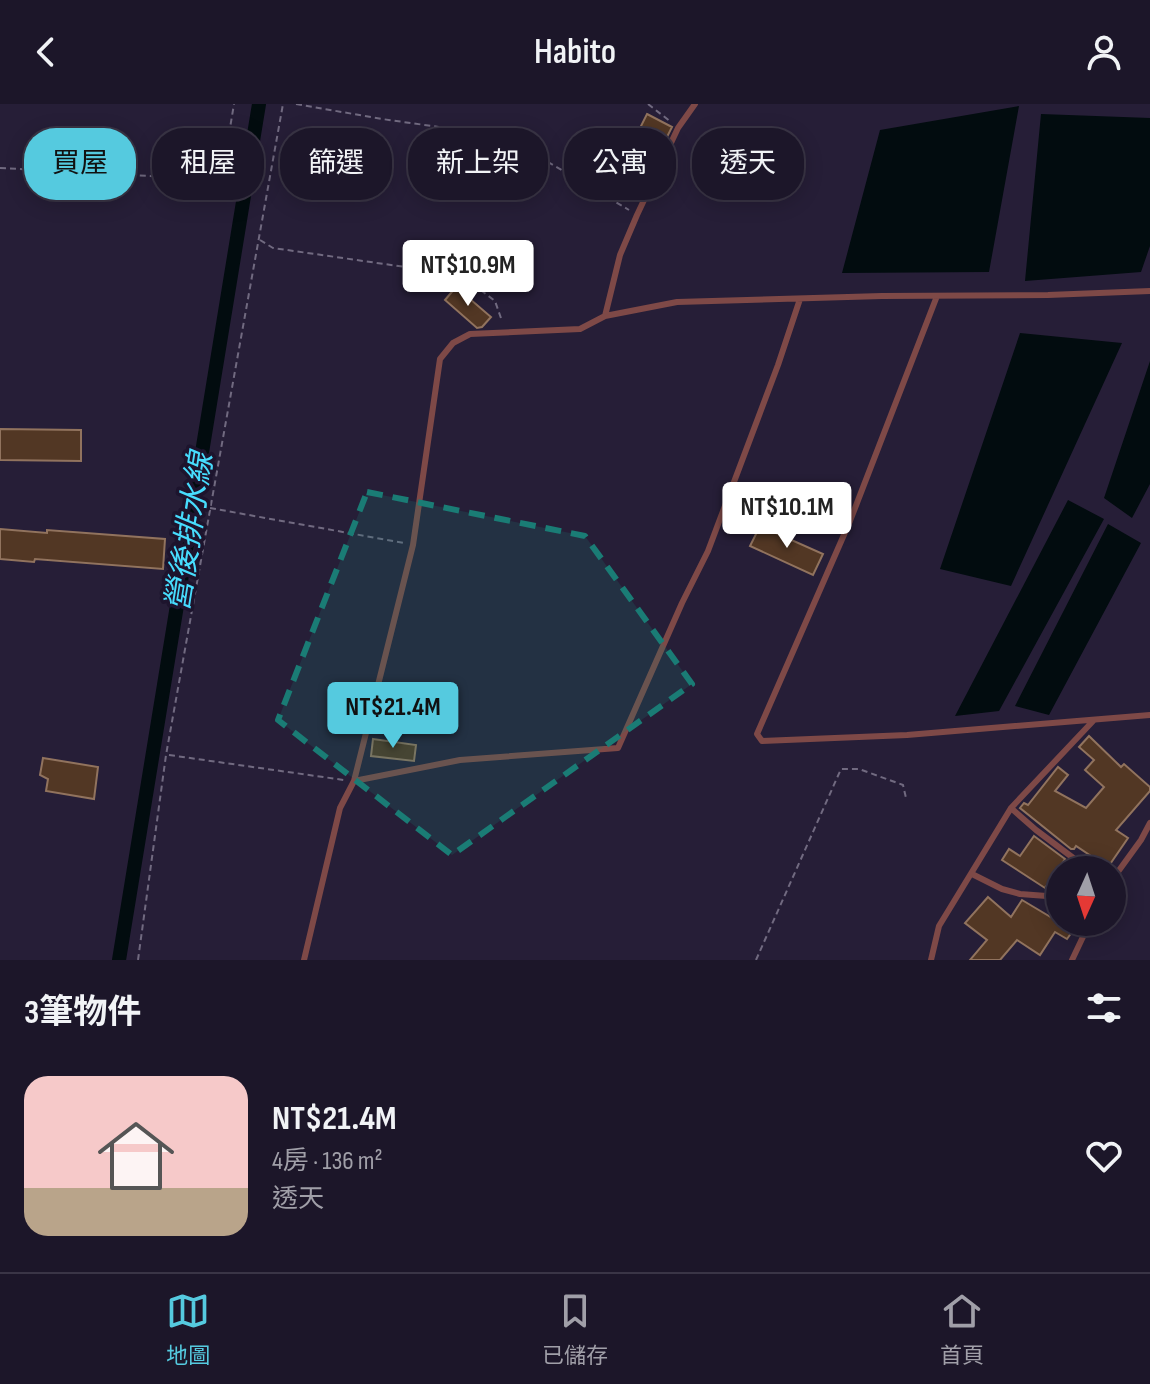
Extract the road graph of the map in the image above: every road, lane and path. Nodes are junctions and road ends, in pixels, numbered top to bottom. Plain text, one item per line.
1 (234, 104) edge
2 (283, 104) edge
3 (296, 104) edge
4 (648, 104) edge
5 (695, 104) edge
6 (678, 128) junction
7 (0, 168) edge
8 (637, 215) junction
9 (259, 239) junction
10 (1150, 291) edge
11 (937, 296) junction
12 (800, 299) junction
13 (605, 316) junction
14 (505, 333) junction
15 (210, 508) junction
16 (413, 545) junction
17 (1150, 715) edge
18 (1094, 720) junction
19 (166, 755) junction
20 (354, 781) junction
21 (906, 798) dead end
22 (1011, 808) junction
23 (1150, 823) edge
24 (1071, 856) edge
25 (1126, 861) edge
26 (972, 874) junction
27 (1046, 896) edge
28 (1083, 936) edge
29 (138, 960) edge
30 (304, 960) edge
31 (756, 960) edge
32 (931, 960) edge
33 (1072, 960) edge

1 - 7 path
2 - 9 path
3 - 8 path
4 - 6 path
5 - 6 lane
6 - 8 lane
8 - 13 lane
9 - 14 path
9 - 15 path
10 - 11 lane
11 - 12 lane
11 - 18 lane
12 - 13 lane
12 - 20 lane
13 - 14 lane
14 - 16 lane
15 - 16 path
15 - 19 path
16 - 20 lane
17 - 18 lane
18 - 22 lane
19 - 20 path
19 - 29 path
20 - 30 lane
21 - 31 path
22 - 24 lane
22 - 26 lane
23 - 25 lane
26 - 27 lane
26 - 32 lane
28 - 33 lane

